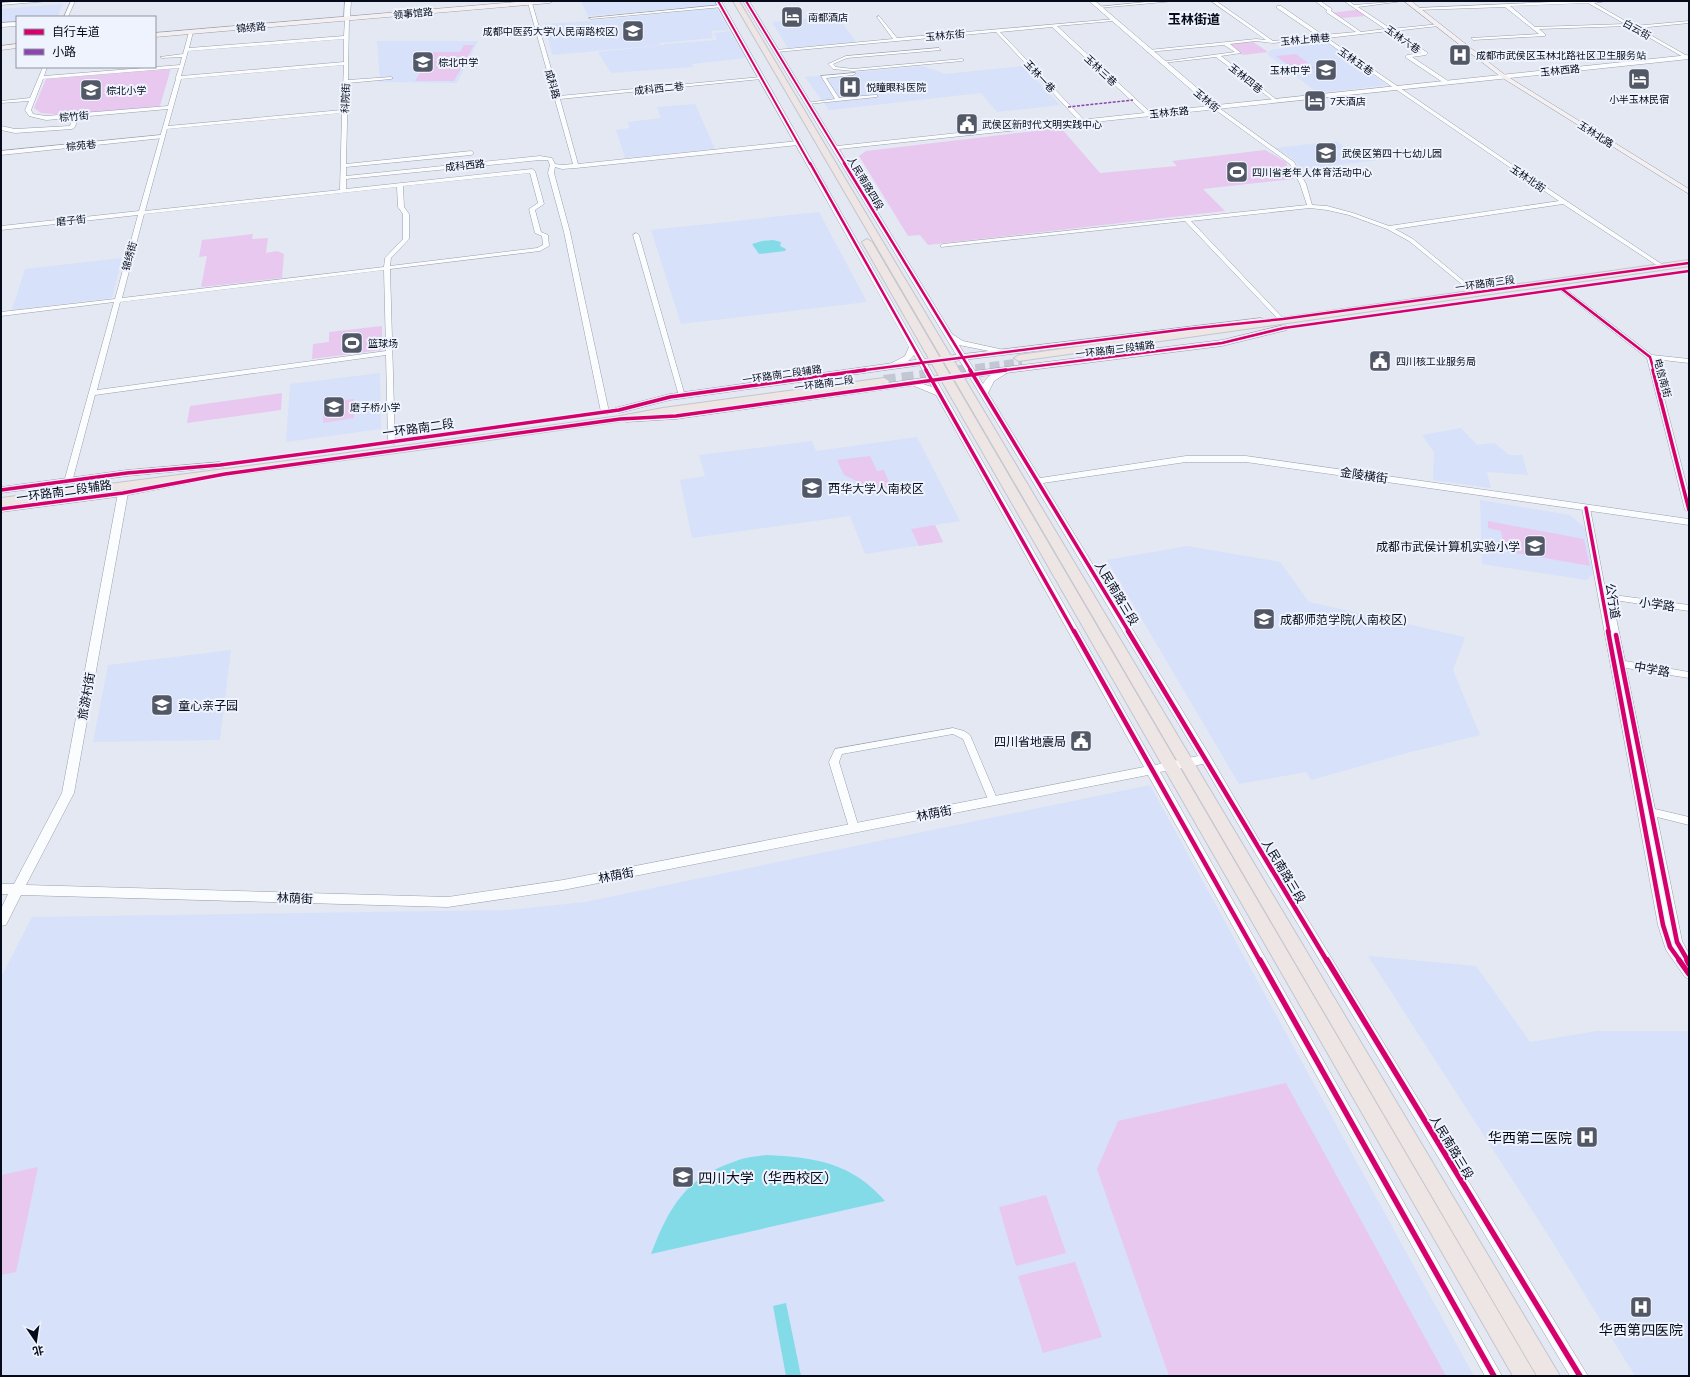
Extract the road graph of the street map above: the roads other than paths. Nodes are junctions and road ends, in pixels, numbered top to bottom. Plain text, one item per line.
1 (47, 1) edge
2 (73, 1) edge
3 (348, 1) edge
4 (550, 1) edge
5 (736, 1) edge
6 (746, 1) edge
7 (1092, 1) edge
8 (1172, 1) edge
9 (1213, 1) edge
10 (1317, 1) edge
11 (1346, 1) edge
12 (1401, 1) edge
13 (1407, 1) edge
14 (1513, 1) edge
15 (1606, 1) edge
16 (1376, 2) edge
17 (1588, 2) edge
18 (530, 3) junction
19 (722, 3) edge
20 (1, 4) edge
21 (1518, 5) junction
22 (1354, 6) junction
23 (1507, 6) junction
24 (1099, 7) junction
25 (1279, 7) dead end
26 (1417, 9) junction
27 (66, 16) edge
28 (879, 17) dead end
29 (348, 18) junction
30 (591, 18) dead end
31 (1113, 20) junction
32 (1689, 22) edge
33 (16, 24) edge
34 (1, 25) edge
35 (1053, 25) junction
36 (1438, 25) junction
37 (1632, 26) junction
38 (1534, 28) junction
39 (1391, 30) junction
40 (997, 31) junction
41 (191, 32) junction
42 (1360, 33) junction
43 (156, 34) edge
44 (347, 36) junction
45 (1322, 37) junction
46 (1473, 39) dead end
47 (896, 40) junction
48 (1269, 40) junction
49 (1224, 43) junction
50 (845, 44) junction
51 (16, 46) edge
52 (1, 48) edge
53 (939, 49) dead end
54 (776, 51) junction
55 (1149, 51) junction
56 (185, 53) junction
57 (854, 56) junction
58 (1218, 56) junction
59 (162, 57) dead end
60 (1688, 57) edge
61 (962, 60) dead end
62 (1162, 62) junction
63 (346, 63) junction
64 (181, 66) junction
65 (924, 67) dead end
66 (45, 68) edge
67 (1503, 76) junction
68 (40, 78) junction
69 (178, 78) junction
70 (391, 78) dead end
71 (762, 78) junction
72 (346, 82) junction
73 (1446, 82) junction
74 (1394, 88) junction
75 (875, 96) dead end
76 (557, 98) junction
77 (32, 99) junction
78 (838, 100) junction
79 (1275, 101) junction
80 (1, 102) edge
81 (808, 103) junction
82 (170, 108) junction
83 (1215, 108) junction
84 (345, 111) junction
85 (1150, 114) junction
86 (76, 116) junction
87 (1082, 122) junction
88 (164, 128) junction
89 (1, 129) edge
90 (161, 137) junction
91 (798, 143) junction
92 (835, 148) junction
93 (1, 153) edge
94 (471, 153) dead end
95 (553, 165) junction
96 (344, 166) junction
97 (576, 166) junction
98 (344, 178) junction
99 (400, 185) junction
100 (343, 191) junction
101 (1689, 192) edge
102 (1563, 202) junction
103 (1310, 206) junction
104 (849, 210) dead end
105 (141, 213) junction
106 (1187, 220) junction
107 (1, 228) edge
108 (1389, 228) junction
109 (861, 231) dead end
110 (636, 235) dead end
111 (943, 246) dead end
112 (1689, 263) edge
113 (1663, 267) junction
114 (387, 268) junction
115 (1689, 271) edge
116 (1562, 289) junction
117 (1475, 293) junction
118 (117, 300) junction
119 (1, 314) edge
120 (1282, 322) junction
121 (950, 336) junction
122 (913, 347) junction
123 (1004, 352) junction
124 (389, 353) junction
125 (1650, 357) junction
126 (962, 358) junction
127 (948, 360) junction
128 (1020, 360) junction
129 (936, 361) junction
130 (1689, 361) edge
131 (922, 362) junction
132 (1006, 371) junction
133 (884, 376) junction
134 (952, 377) junction
135 (911, 383) junction
136 (92, 393) junction
137 (939, 393) junction
138 (984, 394) junction
139 (682, 396) junction
140 (605, 412) junction
141 (620, 415) junction
142 (392, 442) junction
143 (222, 469) junction
144 (1038, 481) junction
145 (68, 482) junction
146 (1, 490) edge
147 (123, 492) junction
148 (1, 497) edge
149 (1, 502) edge
150 (1589, 508) junction
151 (1, 509) edge
152 (1689, 510) edge
153 (1689, 522) edge
154 (1605, 596) junction
155 (1689, 608) edge
156 (1618, 663) junction
157 (1689, 675) edge
158 (1206, 759) junction
159 (1187, 763) junction
160 (1171, 766) junction
161 (1152, 770) junction
162 (993, 801) junction
163 (1646, 811) junction
164 (1689, 821) edge
165 (854, 828) junction
166 (18, 889) junction
167 (1, 890) edge
168 (1, 921) edge
169 (1689, 964) edge
170 (1689, 974) edge
171 (1494, 1376) edge
172 (1525, 1376) edge
173 (1549, 1376) edge
174 (1580, 1376) edge

1 - 20 street
2 - 27 street
3 - 29 street
4 - 18 main road, 领事馆路
5 - 127 main road, 人民南路四段
6 - 54 street, 人民南路四段
7 - 24 street, 玉林街
8 - 24 street
9 - 48 street
10 - 42 street
11 - 22 street, 玉林六巷
12 - 16 street
13 - 26 main road, 玉林北路
14 - 21 street
15 - 17 street
16 - 22 street
17 - 21 street
17 - 37 street, 白云街
18 - 29 main road, 领事馆路
18 - 76 street, 成科路
19 - 30 street
19 - 71 street
19 - 104 main road
21 - 23 street
22 - 39 street, 玉林六巷
23 - 26 street
23 - 38 street
24 - 31 street, 玉林街
25 - 45 street, 玉林五巷
26 - 36 main road, 玉林北路
28 - 47 street
29 - 41 main road, 锦绣路
29 - 44 street, 科院街
31 - 35 street, 玉林东街
31 - 55 street, 玉林街
32 - 37 street
33 - 34 street
35 - 40 street, 玉林东街
35 - 85 street, 玉林三巷
36 - 39 street, 玉林上横巷
36 - 67 main road, 玉林北路
37 - 38 street
37 - 60 street, 白云街
38 - 46 street
39 - 42 street, 玉林上横巷
39 - 73 street, 玉林六巷
40 - 47 street, 玉林东街
40 - 87 street, 玉林一巷
41 - 43 main road, 锦绣路
41 - 56 street, 锦绣街
42 - 45 street, 玉林上横巷
44 - 56 street
44 - 63 street, 科院街
45 - 48 street, 玉林上横巷
45 - 74 street, 玉林五巷
47 - 50 street, 玉林东街
48 - 49 street, 玉林上横巷
49 - 55 street, 玉林上横巷
49 - 58 street
50 - 54 street, 玉林东街
50 - 57 street
51 - 52 main road
53 - 57 street
54 - 81 street, 人民南路四段
55 - 62 street, 玉林街
56 - 59 street
56 - 64 street, 锦绣街
57 - 61 street
58 - 62 street
58 - 79 street, 玉林四巷
60 - 67 street, 玉林西路
62 - 83 street, 玉林街
63 - 69 street
63 - 72 street, 科院街
64 - 68 street
64 - 69 street, 锦绣街
65 - 78 street
66 - 68 street, 棕竹街
67 - 73 street, 玉林东路
67 - 101 main road, 玉林北路
68 - 77 street, 棕竹街
69 - 82 street, 锦绣街
70 - 72 street
71 - 76 street, 成科西二巷
71 - 91 street
72 - 84 street, 科院街
73 - 74 street, 玉林东路
74 - 79 street, 玉林东路
74 - 102 street, 玉林北街
75 - 78 street
76 - 97 street, 成科路
77 - 80 street
77 - 86 street, 棕竹街
78 - 81 street
79 - 83 street, 玉林东路
81 - 92 street, 人民南路四段
82 - 86 street, 棕竹街
82 - 88 street, 锦绣街
83 - 85 street, 玉林东路
83 - 103 street, 玉林街
84 - 88 street
84 - 96 street, 科院街
85 - 87 street, 玉林东路
86 - 89 street
87 - 92 street, 玉林东路
88 - 90 street, 锦绣街
90 - 93 street, 棕苑巷
90 - 105 street, 锦绣街
91 - 97 street, 成科西路
91 - 122 street
92 - 121 street, 人民南路四段
94 - 96 street
95 - 97 street, 成科西路
95 - 98 street, 成科西路
95 - 140 street
96 - 98 street, 科院街
98 - 100 street
99 - 100 street
99 - 114 street
99 - 114 street
100 - 105 street
102 - 108 street
102 - 113 street, 玉林北街
103 - 106 street
103 - 108 street
105 - 107 street, 磨子街
105 - 118 street, 锦绣街
106 - 111 street
106 - 120 street
108 - 117 street
109 - 129 main road
110 - 139 street
112 - 113 main road, 一环路南三段
113 - 117 main road, 一环路南三段
114 - 118 street
114 - 124 street
115 - 116 main road, 一环路南三段
116 - 120 main road, 一环路南三段
116 - 125 street, 电信南街
117 - 120 main road, 一环路南三段
118 - 119 street
118 - 136 street, 锦绣街
120 - 128 main road, 一环路南三段
121 - 123 street
121 - 126 street, 人民南路四段
122 - 131 street
122 - 133 street
123 - 126 main road
123 - 128 main road
124 - 136 street
124 - 142 street
125 - 130 street
125 - 152 street, 电信南街
126 - 127 main road
126 - 134 street, 人民南路四段
127 - 129 main road, 一环路南二段辅路
127 - 134 main road, 人民南路四段
128 - 132 main road
129 - 131 main road, 一环路南二段辅路
129 - 134 main road
131 - 133 main road, 一环路南二段辅路
131 - 134 street
132 - 134 main road
132 - 138 street
133 - 135 main road, 一环路南二段辅路
133 - 139 main road, 一环路南二段辅路
133 - 141 main road, 一环路南二段
134 - 135 main road, 一环路南二段辅路
134 - 137 street
134 - 138 street, 人民南路三段
134 - 159 main road
134 - 160 main road
135 - 137 street
136 - 145 street, 锦绣街
137 - 161 street
138 - 144 street, 人民南路三段
139 - 141 main road, 一环路南二段辅路
140 - 141 main road, 一环路南二段
140 - 142 main road, 一环路南二段
141 - 143 main road, 一环路南二段
142 - 143 main road, 一环路南二段
143 - 145 main road, 一环路南二段辅路
143 - 147 main road, 一环路南二段辅路
143 - 148 main road
143 - 149 main road
144 - 150 street, 金陵横街
144 - 158 street, 人民南路三段
145 - 146 main road, 一环路南二段辅路
147 - 151 main road, 一环路南二段辅路
147 - 166 street, 旅游村街
150 - 153 street, 金陵横街
150 - 154 street, 公行道
154 - 155 street, 小学路
154 - 156 street, 公行道
156 - 157 street, 中学路
156 - 163 street, 公行道
158 - 159 street, 林荫街
158 - 174 street, 人民南路三段
159 - 160 street, 林荫街
159 - 173 main road
160 - 161 street, 林荫街
160 - 172 main road
161 - 162 street, 林荫街
161 - 171 street
162 - 165 street, 林荫街
162 - 165 street
163 - 164 street
163 - 169 street, 公行道
163 - 170 street, 公行道
165 - 166 street, 林荫街
166 - 167 street, 林荫街
166 - 168 street, 旅游村街

